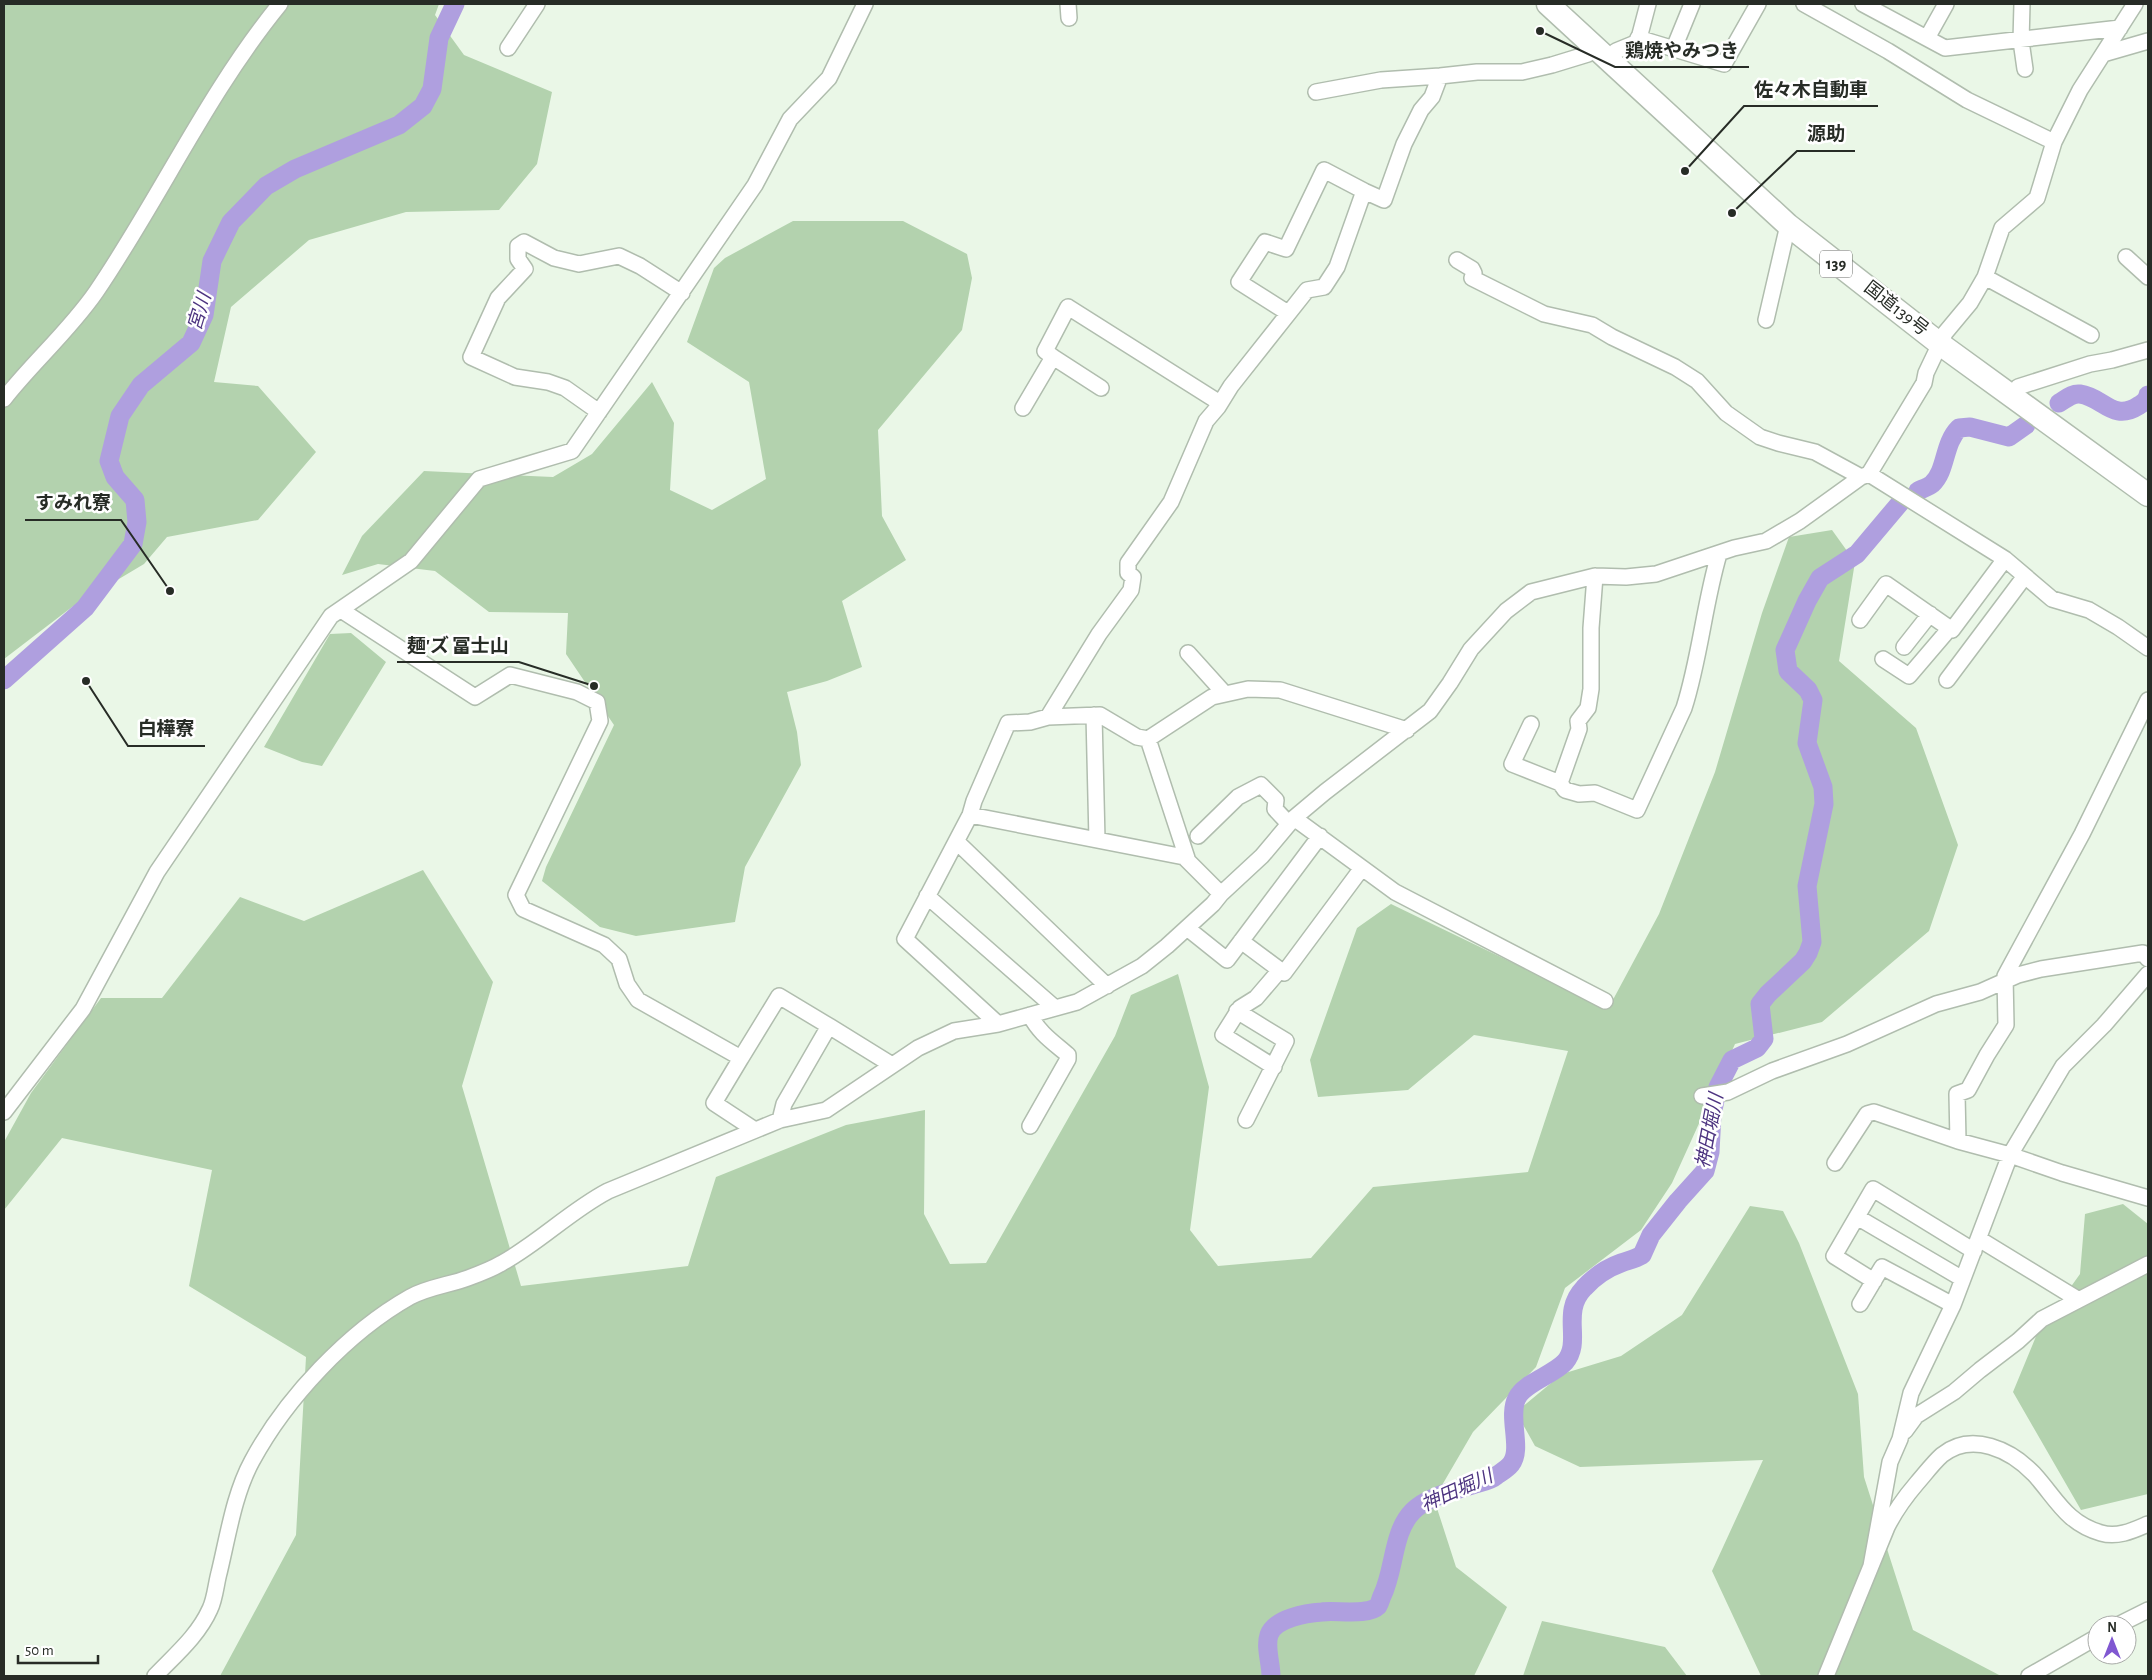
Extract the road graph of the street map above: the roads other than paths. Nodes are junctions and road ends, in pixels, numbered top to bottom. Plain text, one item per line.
1 (280, 4) edge
2 (537, 4) edge
3 (865, 4) edge
4 (1548, 4) edge
5 (1564, 4) edge
6 (1648, 4) edge
7 (1692, 4) edge
8 (1758, 4) edge
9 (1863, 4) edge
10 (1946, 4) edge
11 (2022, 4) edge
12 (2135, 4) edge
13 (1813, 6) edge
14 (2120, 28) junction
15 (1638, 38) junction
16 (1927, 38) junction
17 (2148, 40) edge
18 (2021, 41) junction
19 (508, 48) dead end
20 (1674, 48) junction
21 (1607, 50) junction
22 (2103, 54) junction
23 (2025, 69) dead end
24 (1440, 76) junction
25 (1316, 92) dead end
26 (2054, 142) junction
27 (1364, 191) junction
28 (1788, 224) junction
29 (2126, 257) dead end
30 (1457, 260) dead end
31 (1985, 277) junction
32 (2148, 277) edge
33 (682, 293) junction
34 (1288, 313) junction
35 (1766, 320) dead end
36 (2091, 335) dead end
37 (1943, 338) junction
38 (2148, 350) edge
39 (1053, 357) junction
40 (2018, 387) junction
41 (1101, 388) dead end
42 (4, 399) edge
43 (1220, 403) junction
44 (1023, 408) dead end
45 (599, 412) junction
46 (1865, 475) junction
47 (2148, 483) edge
48 (2148, 494) edge
49 (1719, 554) junction
50 (2005, 559) junction
51 (1596, 576) junction
52 (2025, 576) junction
53 (341, 610) junction
54 (1930, 614) junction
55 (1860, 620) dead end
56 (1950, 628) junction
57 (1904, 647) dead end
58 (2148, 648) edge
59 (1188, 653) dead end
60 (1883, 659) dead end
61 (1947, 680) dead end
62 (1224, 694) junction
63 (2148, 700) edge
64 (1094, 715) junction
65 (1048, 717) junction
66 (1531, 724) dead end
67 (1407, 730) junction
68 (1148, 739) junction
69 (1560, 783) junction
70 (970, 815) junction
71 (1291, 821) junction
72 (1198, 836) dead end
73 (1320, 836) junction
74 (1097, 840) junction
75 (957, 842) junction
76 (1187, 858) junction
77 (1362, 868) junction
78 (1221, 894) junction
79 (927, 896) junction
80 (1187, 928) junction
81 (1241, 942) junction
82 (2148, 959) edge
83 (1280, 970) junction
84 (2148, 974) edge
85 (2004, 982) junction
86 (1107, 986) junction
87 (1605, 1001) dead end
88 (1055, 1008) junction
89 (1237, 1011) junction
90 (1030, 1015) junction
91 (998, 1024) junction
92 (829, 1026) junction
93 (742, 1058) junction
94 (892, 1065) junction
95 (1274, 1067) junction
96 (1702, 1096) dead end
97 (4, 1112) edge
98 (780, 1120) junction
99 (1246, 1120) dead end
100 (1030, 1126) dead end
101 (756, 1130) junction
102 (1958, 1140) junction
103 (2010, 1155) junction
104 (1835, 1163) dead end
105 (2148, 1198) edge
106 (1857, 1217) junction
107 (1976, 1245) junction
108 (2148, 1264) edge
109 (1962, 1278) junction
110 (1874, 1281) junction
111 (2079, 1300) junction
112 (1860, 1304) dead end
113 (1953, 1304) junction
114 (1900, 1439) junction
115 (2148, 1524) edge
116 (1871, 1566) junction
117 (2087, 1643) edge
118 (155, 1676) edge
119 (1828, 1676) edge
120 (2028, 1676) edge

1 - 42 street
2 - 19 street
3 - 33 street
4 - 21 highway, 国道139号 / 139
5 - 21 highway, 国道139号 / 139
6 - 15 street
7 - 20 street
8 - 20 street
9 - 16 street
10 - 16 street
11 - 18 street
12 - 14 street
13 - 26 street
14 - 18 street
14 - 22 street
15 - 20 street
15 - 21 street
16 - 18 street
17 - 22 street
18 - 23 street
21 - 24 street
21 - 28 highway, 国道139号 / 139
21 - 37 highway, 国道139号 / 139
22 - 26 street
24 - 25 street
24 - 27 street
26 - 31 street
27 - 34 street
27 - 34 street
28 - 35 street
28 - 37 highway, 国道139号 / 139
29 - 32 street
30 - 46 street
31 - 36 street
31 - 37 street
33 - 45 street
33 - 45 street
34 - 43 street
37 - 40 highway, 国道139号 / 139
37 - 46 street
37 - 48 highway, 国道139号 / 139
38 - 40 street
39 - 41 street
39 - 43 street
39 - 44 street
40 - 47 highway, 国道139号 / 139
43 - 65 street
45 - 53 street
46 - 49 street
46 - 50 street
49 - 51 street
49 - 69 street
50 - 52 street
50 - 56 street
51 - 67 street
51 - 69 street
52 - 58 street
52 - 61 street
53 - 93 street
53 - 97 street
54 - 55 street
54 - 56 street
54 - 57 street
56 - 60 street
59 - 62 street
62 - 67 street
62 - 68 street
63 - 85 street
64 - 65 street
64 - 68 street
64 - 74 street
65 - 70 street
66 - 69 street
67 - 71 street
68 - 76 street
70 - 74 street
70 - 75 street
71 - 72 street
71 - 73 street
71 - 78 street
73 - 77 street
73 - 81 street
74 - 76 street
75 - 79 street
75 - 86 street
76 - 78 street
77 - 83 street
77 - 87 street
78 - 80 street
79 - 88 street
79 - 91 street
80 - 81 street
80 - 86 street
81 - 83 street
82 - 85 street
83 - 89 street
84 - 103 street
85 - 96 street
85 - 102 street
86 - 88 street
88 - 90 street
89 - 95 street
89 - 95 street
90 - 91 street
90 - 100 street
91 - 94 street
92 - 93 street
92 - 94 street
92 - 98 street
93 - 101 street
94 - 98 street
95 - 99 street
98 - 101 street
101 - 118 street
102 - 103 street
102 - 104 street
103 - 105 street
103 - 107 street
106 - 107 street
106 - 109 street
106 - 110 street
107 - 109 street
107 - 111 street
108 - 111 street
109 - 113 street
110 - 112 street
110 - 113 street
111 - 114 street
113 - 114 street
114 - 116 street
115 - 116 street
116 - 119 street
117 - 120 street

